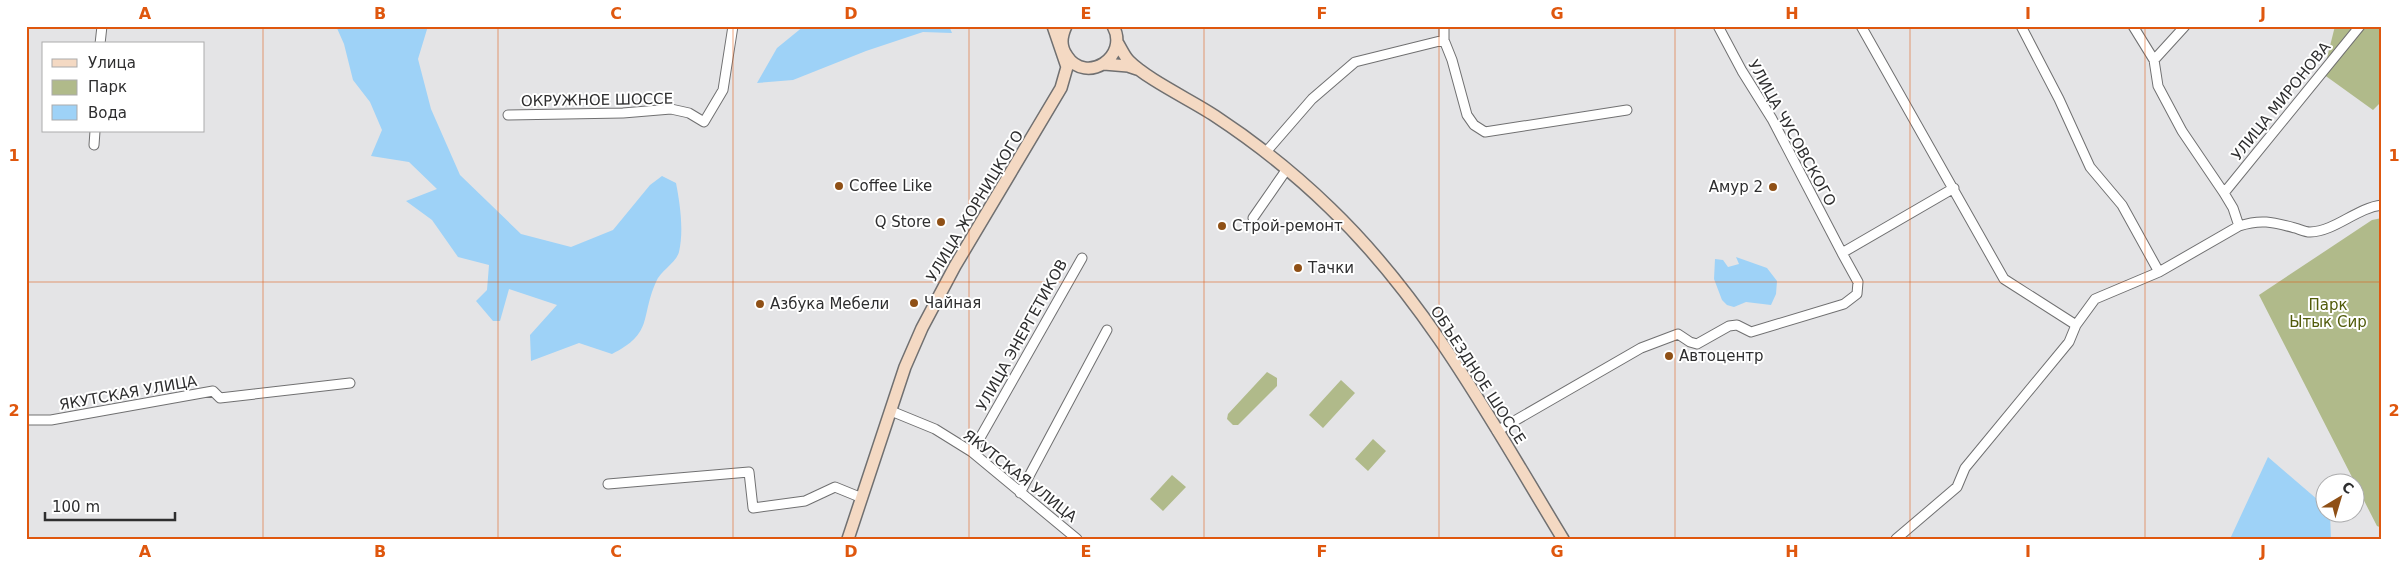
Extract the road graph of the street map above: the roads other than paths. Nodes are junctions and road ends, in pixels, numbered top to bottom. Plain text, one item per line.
1 (102, 26) edge
2 (733, 26) edge
3 (1054, 26) edge
4 (1066, 26) edge
5 (1444, 26) edge
6 (1718, 26) edge
7 (1861, 26) edge
8 (2020, 26) edge
9 (2132, 26) edge
10 (2185, 26) edge
11 (2360, 26) edge
12 (1114, 27) edge
13 (1444, 40) junction
14 (100, 42) edge
15 (1117, 42) junction
16 (1062, 49) junction
17 (2154, 60) junction
18 (1100, 66) junction
19 (1143, 72) junction
20 (1061, 88) junction
21 (1627, 110) dead end
22 (508, 115) dead end
23 (95, 132) edge
24 (94, 145) dead end
25 (1266, 152) junction
26 (1287, 169) junction
27 (1954, 188) junction
28 (2224, 193) junction
29 (2382, 197) edge
30 (2378, 205) edge
31 (1253, 218) dead end
32 (2238, 226) junction
33 (1842, 253) junction
34 (1082, 258) dead end
35 (2159, 272) junction
36 (2076, 325) junction
37 (1107, 330) dead end
38 (350, 384) dead end
39 (891, 411) junction
40 (26, 420) edge
41 (1497, 431) junction
42 (972, 452) junction
43 (608, 484) dead end
44 (1020, 493) junction
45 (862, 498) junction
46 (848, 539) edge
47 (1077, 539) edge
48 (1563, 539) edge
49 (1896, 539) edge

1 - 14 street
2 - 22 street, ОКРУЖНОЕ ШОССЕ
3 - 16 main road
4 - 16 main road
5 - 13 street
6 - 33 street, УЛИЦА ЧУСОВСКОГО
7 - 27 street
8 - 35 street
9 - 17 street
10 - 17 street
11 - 28 street, УЛИЦА МИРОНОВА
12 - 15 main road
13 - 21 street
13 - 25 street
15 - 18 main road
15 - 19 main road, ОБЪЕЗДНОЕ ШОССЕ
16 - 18 main road, ОБЪЕЗДНОЕ ШОССЕ
16 - 20 main road, УЛИЦА ЖОРНИЦКОГО
17 - 28 street
18 - 19 main road, ОБЪЕЗДНОЕ ШОССЕ
18 - 20 main road, УЛИЦА ЖОРНИЦКОГО
19 - 25 main road, ОБЪЕЗДНОЕ ШОССЕ
20 - 39 main road, УЛИЦА ЖОРНИЦКОГО
23 - 24 street
25 - 26 main road, ОБЪЕЗДНОЕ ШОССЕ
26 - 31 street
26 - 41 main road, ОБЪЕЗДНОЕ ШОССЕ
27 - 33 street
27 - 36 street
28 - 32 street
29 - 30 street
30 - 32 street
32 - 35 street
33 - 41 street, УЛИЦА ЧУСОВСКОГО
34 - 42 street, УЛИЦА ЭНЕРГЕТИКОВ
35 - 36 street
36 - 49 street
37 - 44 street
38 - 40 street, ЯКУТСКАЯ УЛИЦА
39 - 42 street, ЯКУТСКАЯ УЛИЦА
39 - 45 main road, УЛИЦА ЖОРНИЦКОГО
41 - 48 main road, ОБЪЕЗДНОЕ ШОССЕ
42 - 44 street, ЯКУТСКАЯ УЛИЦА
43 - 45 street
44 - 47 street, ЯКУТСКАЯ УЛИЦА
45 - 46 main road, УЛИЦА ЖОРНИЦКОГО

